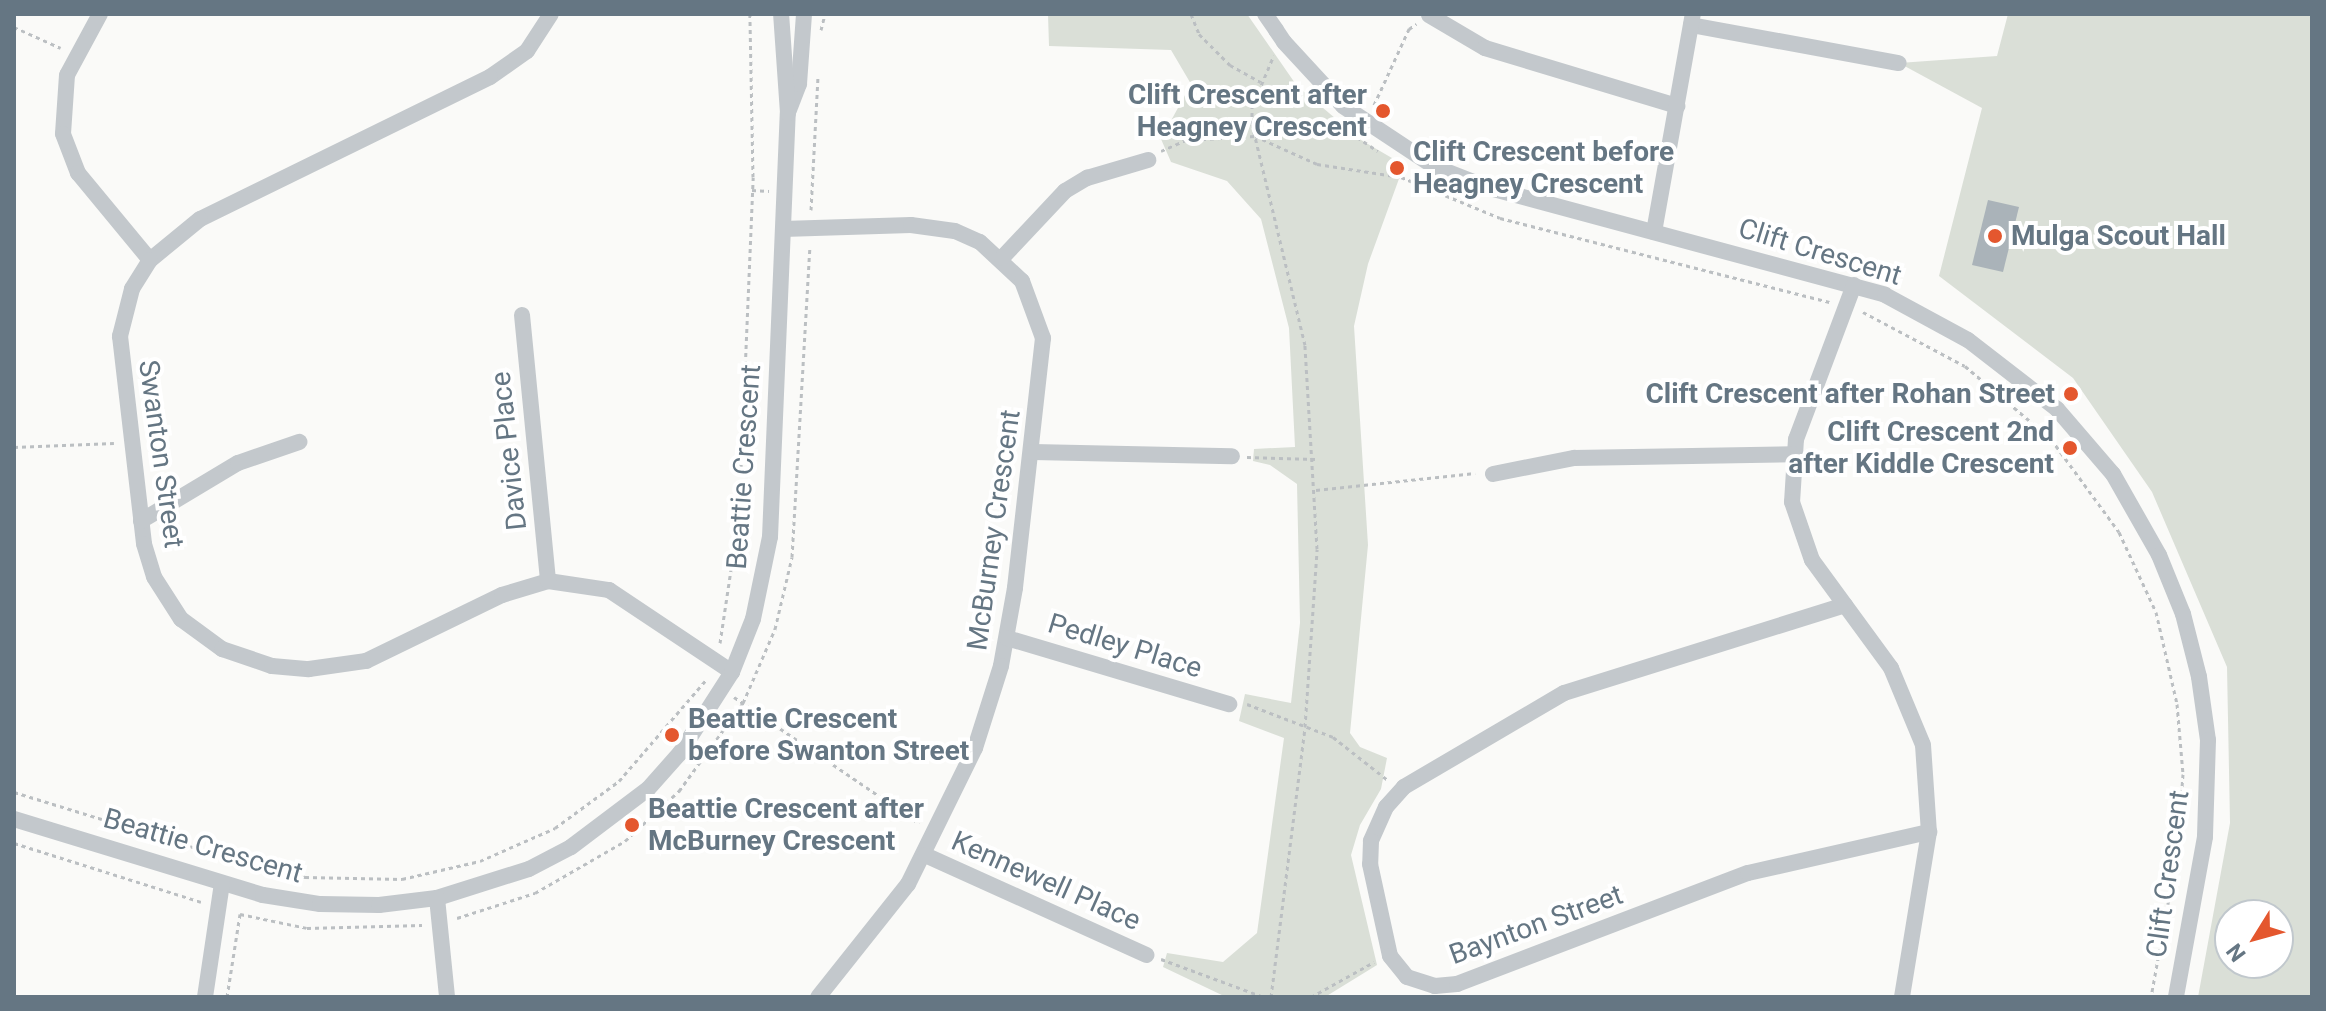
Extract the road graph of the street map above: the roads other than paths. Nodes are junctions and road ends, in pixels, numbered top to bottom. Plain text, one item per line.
1 (100, 14) edge
2 (551, 14) edge
3 (781, 14) edge
4 (804, 14) edge
5 (1265, 14) edge
6 (1429, 15) edge
7 (1692, 20) edge
8 (1899, 63) dead end
9 (1677, 106) junction
10 (788, 113) junction
11 (1148, 160) road end
12 (783, 229) junction
13 (1654, 232) junction
14 (1002, 258) junction
15 (150, 260) junction
16 (1854, 285) junction
17 (522, 315) dead end
18 (299, 442) dead end
19 (1033, 452) junction
20 (1793, 454) junction
21 (1232, 456) road end
22 (1493, 474) road end
23 (141, 521) junction
24 (548, 581) junction
25 (1845, 605) junction
26 (1007, 638) junction
27 (732, 672) junction
28 (1229, 704) road end
29 (14, 819) edge
30 (1929, 832) junction
31 (925, 855) junction
32 (222, 883) junction
33 (437, 898) junction
34 (1146, 955) road end
35 (205, 997) edge
36 (447, 997) edge
37 (818, 997) edge
38 (1902, 997) edge
39 (2176, 997) edge

1 - 15 street
2 - 15 street, Swanton Street
3 - 10 street, Beattie Crescent
4 - 10 street, Beattie Crescent
5 - 13 street, Clift Crescent
6 - 9 street
7 - 8 street
7 - 9 street
9 - 13 street
10 - 12 street, Beattie Crescent
11 - 14 street
12 - 14 street, McBurney Crescent
12 - 27 street, Beattie Crescent
13 - 16 street, Clift Crescent
14 - 19 street, McBurney Crescent
15 - 23 street, Swanton Street
16 - 20 street
16 - 39 street, Clift Crescent
17 - 24 street, Davice Place
18 - 23 street
19 - 21 street
19 - 26 street, McBurney Crescent
20 - 22 street
20 - 25 street
23 - 24 street, Swanton Street
24 - 27 street, Swanton Street
25 - 30 street
25 - 30 street, Baynton Street
26 - 28 street, Pedley Place
26 - 31 street, McBurney Crescent
27 - 33 street, Beattie Crescent
29 - 32 street, Beattie Crescent
30 - 38 street
31 - 34 street, Kennewell Place
31 - 37 street, McBurney Crescent
32 - 33 street, Beattie Crescent
32 - 35 street
33 - 36 street

